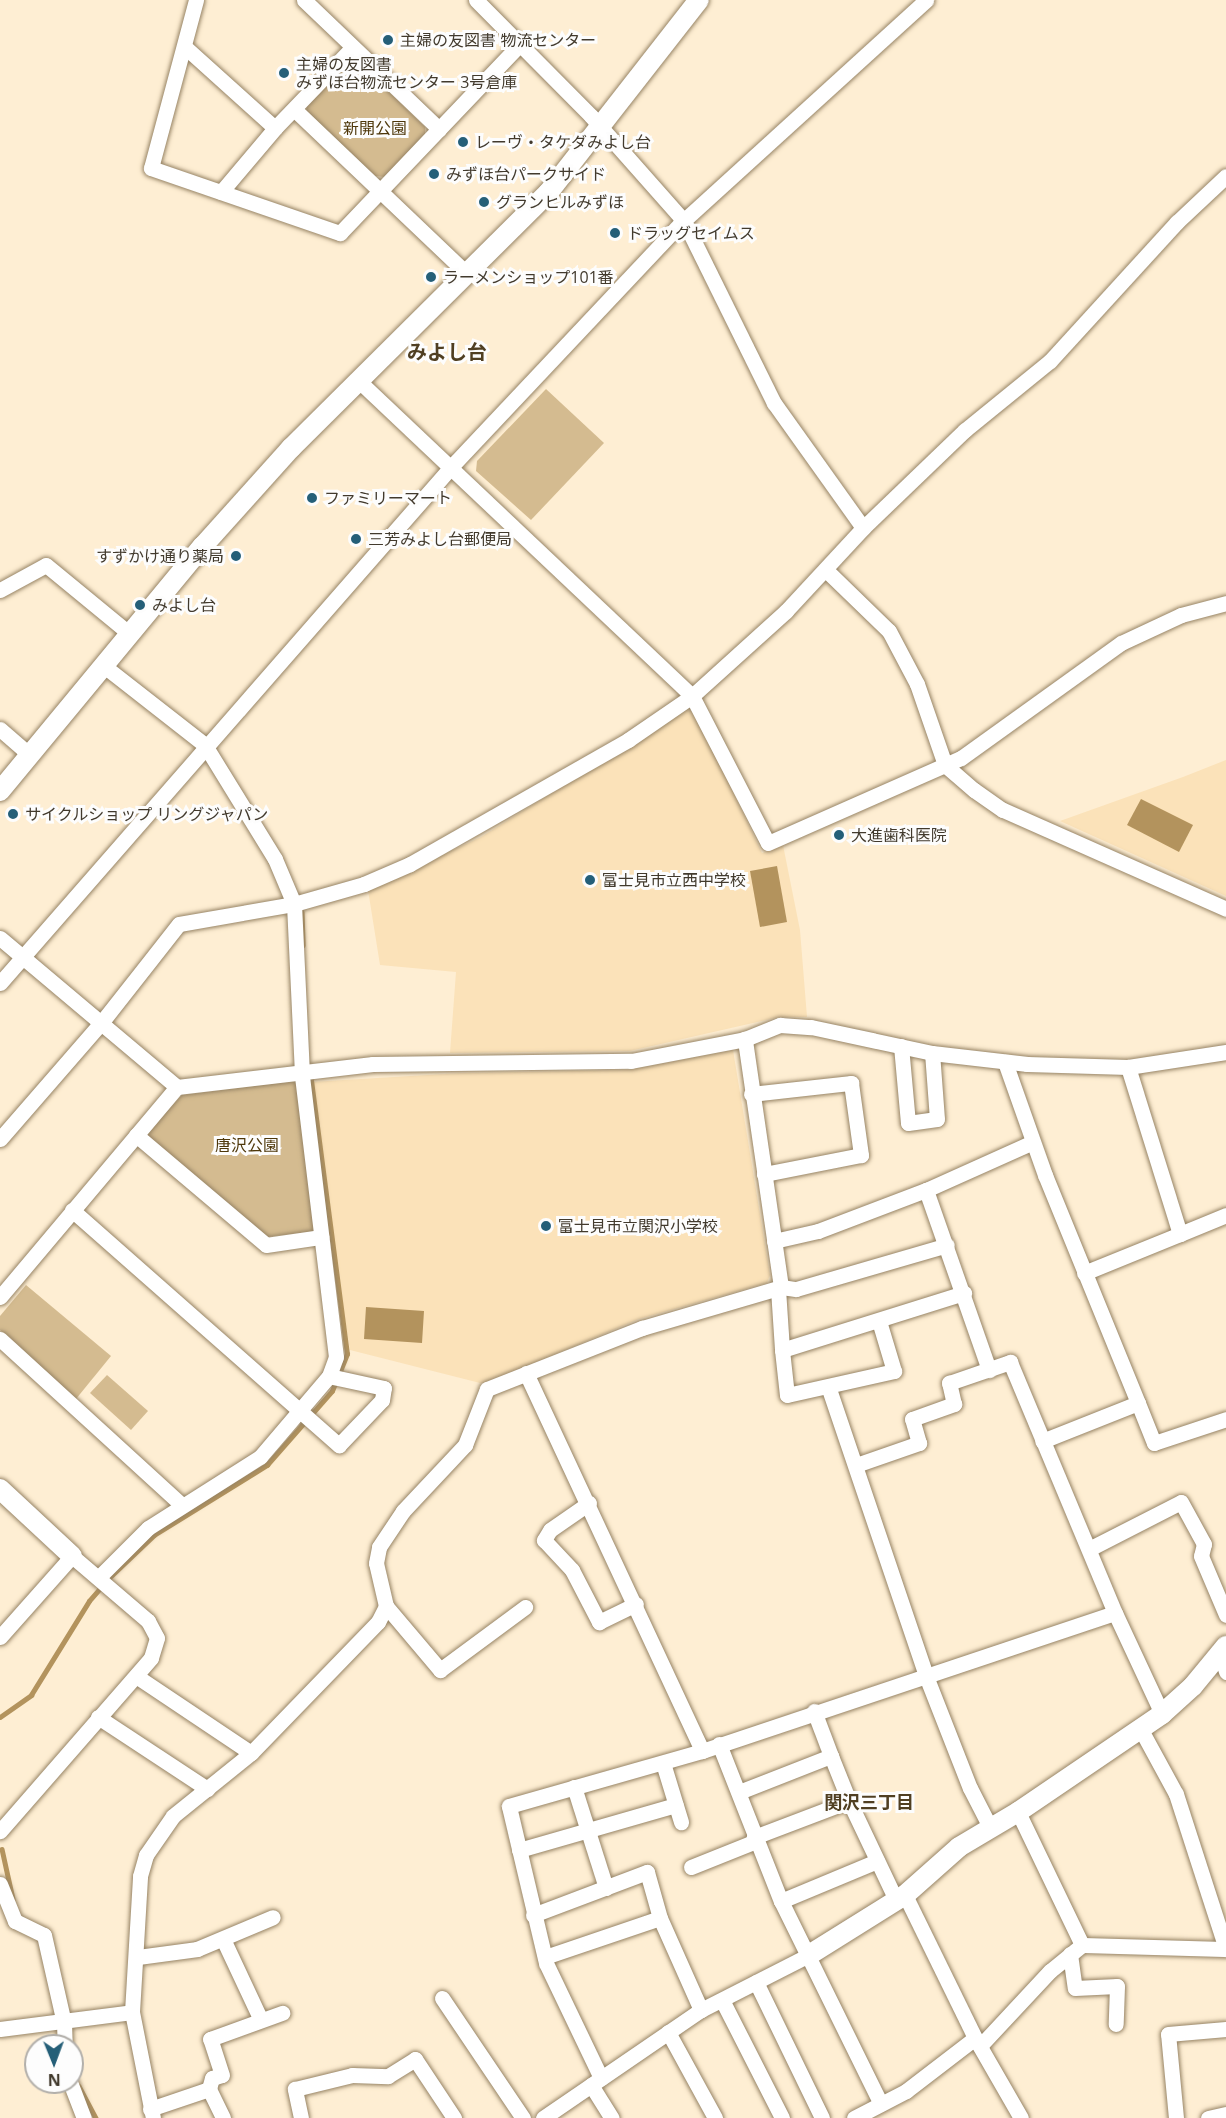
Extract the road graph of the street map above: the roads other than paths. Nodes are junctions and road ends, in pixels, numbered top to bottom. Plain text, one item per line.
1 (196, 0) edge
2 (304, 0) edge
3 (476, 0) edge
4 (699, 0) edge
5 (926, 0) edge
6 (520, 44) junction
7 (185, 47) junction
8 (353, 47) junction
9 (295, 110) junction
10 (275, 128) junction
11 (600, 128) junction
12 (439, 129) junction
13 (1226, 176) edge
14 (381, 190) junction
15 (221, 192) junction
16 (684, 221) junction
17 (467, 274) junction
18 (360, 382) junction
19 (451, 467) junction
20 (863, 528) junction
21 (827, 571) junction
22 (0, 590) edge
23 (1226, 603) edge
24 (130, 634) junction
25 (104, 666) junction
26 (692, 696) junction
27 (0, 729) edge
28 (205, 746) junction
29 (29, 754) junction
30 (945, 765) junction
31 (0, 791) edge
32 (294, 904) junction
33 (1226, 909) edge
34 (0, 938) edge
35 (22, 956) junction
36 (0, 983) edge
37 (101, 1023) junction
38 (746, 1039) junction
39 (901, 1046) junction
40 (1226, 1052) edge
41 (932, 1053) junction
42 (1005, 1062) junction
43 (1128, 1067) junction
44 (302, 1074) junction
45 (177, 1087) junction
46 (751, 1094) junction
47 (136, 1136) junction
48 (0, 1140) edge
49 (1033, 1142) junction
50 (764, 1174) junction
51 (926, 1190) junction
52 (72, 1210) junction
53 (1226, 1215) edge
54 (1180, 1234) junction
55 (321, 1237) junction
56 (774, 1241) junction
57 (947, 1245) junction
58 (1084, 1272) junction
59 (780, 1288) junction
60 (964, 1293) junction
61 (0, 1297) edge
62 (879, 1321) junction
63 (0, 1339) edge
64 (782, 1350) junction
65 (989, 1370) junction
66 (526, 1373) junction
67 (330, 1376) junction
68 (829, 1389) junction
69 (1138, 1403) junction
70 (305, 1416) junction
71 (1226, 1419) edge
72 (1042, 1441) junction
73 (856, 1465) junction
74 (0, 1489) edge
75 (589, 1503) junction
76 (181, 1504) junction
77 (1089, 1549) junction
78 (72, 1556) junction
79 (104, 1581) junction
80 (636, 1604) junction
81 (386, 1606) junction
82 (525, 1607) dead end
83 (1115, 1613) junction
84 (1226, 1615) edge
85 (0, 1636) edge
86 (1224, 1657) edge
87 (136, 1676) junction
88 (926, 1676) junction
89 (814, 1711) junction
90 (1162, 1714) junction
91 (98, 1717) junction
92 (1140, 1728) junction
93 (719, 1744) junction
94 (702, 1751) junction
95 (251, 1754) junction
96 (831, 1756) junction
97 (663, 1763) junction
98 (574, 1787) junction
99 (207, 1788) junction
100 (739, 1792) junction
101 (849, 1801) junction
102 (676, 1805) junction
103 (1018, 1812) junction
104 (681, 1822) dead end
105 (991, 1829) junction
106 (588, 1830) junction
107 (0, 1831) edge
108 (755, 1839) junction
109 (519, 1850) junction
110 (877, 1860) junction
111 (691, 1867) dead end
112 (0, 1884) edge
113 (606, 1887) junction
114 (900, 1898) junction
115 (781, 1900) junction
116 (533, 1915) junction
117 (273, 1917) dead end
118 (660, 1918) junction
119 (223, 1939) junction
120 (1076, 1949) junction
121 (1226, 1949) edge
122 (808, 1955) junction
123 (138, 1957) junction
124 (545, 1958) junction
125 (756, 1982) junction
126 (442, 1998) dead end
127 (722, 2000) junction
128 (701, 2010) junction
129 (132, 2012) junction
130 (282, 2013) dead end
131 (261, 2020) junction
132 (68, 2023) junction
133 (1116, 2024) dead end
134 (0, 2029) edge
135 (1226, 2029) edge
136 (668, 2032) junction
137 (67, 2034) edge
138 (977, 2042) junction
139 (596, 2081) junction
140 (209, 2090) junction
141 (75, 2094) edge
142 (881, 2104) junction
143 (151, 2114) edge
144 (1226, 2114) edge
145 (84, 2118) edge
146 (223, 2118) edge
147 (301, 2118) edge
148 (454, 2118) edge
149 (523, 2118) edge
150 (543, 2118) edge
151 (612, 2118) edge
152 (715, 2118) edge
153 (782, 2118) edge
154 (822, 2118) edge
155 (854, 2118) edge
156 (1021, 2118) edge
157 (1176, 2118) edge
158 (1208, 2118) edge

1 - 7 street
2 - 8 street
3 - 6 street
4 - 11 street
5 - 16 street
6 - 11 street
6 - 12 street
7 - 10 street
7 - 15 street
8 - 9 street
8 - 12 street
9 - 10 street
9 - 14 street
10 - 15 street
11 - 16 street
11 - 17 street
12 - 14 street
13 - 20 street
14 - 15 street
14 - 17 street
16 - 19 street
16 - 20 street
17 - 18 street
18 - 19 street
18 - 24 street
19 - 26 street
19 - 28 street
20 - 21 street
21 - 26 street
21 - 30 street
22 - 24 street
23 - 30 street
24 - 25 street
25 - 28 street
25 - 29 street
26 - 30 street
26 - 32 street
27 - 29 street
28 - 32 street
28 - 35 street
29 - 31 street
30 - 33 street
32 - 37 street
32 - 44 street
34 - 35 street
35 - 36 street
35 - 37 street
37 - 45 street
37 - 48 street
38 - 39 street
38 - 44 street
38 - 46 street
39 - 41 street
39 - 41 street
40 - 43 street
41 - 42 street
42 - 43 street
42 - 49 street
43 - 54 street
44 - 45 street
44 - 55 street
45 - 47 street
46 - 50 street
46 - 50 street
47 - 52 street
47 - 55 street
49 - 51 street
49 - 58 street
50 - 56 street
51 - 56 street
51 - 57 street
52 - 61 street
52 - 70 street
53 - 54 street
54 - 58 street
55 - 67 street
56 - 59 street
57 - 59 street
57 - 60 street
58 - 69 street
59 - 64 street
59 - 66 street
60 - 62 street
60 - 65 street
62 - 64 street
62 - 68 street
63 - 76 street
64 - 68 street
65 - 72 street
65 - 73 street
66 - 75 street
66 - 81 street
67 - 70 street
67 - 70 street
68 - 73 street
69 - 71 street
69 - 72 street
70 - 76 street
72 - 77 street
73 - 88 street
74 - 78 street
75 - 80 street
75 - 80 street
76 - 79 street
77 - 83 street
77 - 84 street
78 - 79 street
78 - 85 street
79 - 87 street
80 - 94 street
81 - 82 street
81 - 95 street
83 - 88 street
83 - 90 street
86 - 90 street
87 - 91 street
87 - 95 street
88 - 89 street
88 - 105 street
89 - 93 street
89 - 96 street
90 - 92 street
91 - 99 street
91 - 107 street
92 - 103 street
92 - 121 street
93 - 94 street
93 - 100 street
94 - 97 street
95 - 99 street
96 - 100 street
96 - 101 street
97 - 98 street
97 - 102 street
98 - 106 street
98 - 109 street
99 - 123 street
100 - 108 street
101 - 108 street
101 - 110 street
102 - 104 street
102 - 106 street
103 - 105 street
103 - 120 street
105 - 114 street
106 - 109 street
106 - 113 street
108 - 111 street
108 - 115 street
109 - 116 street
110 - 114 street
110 - 115 street
112 - 132 street
113 - 116 street
113 - 118 street
114 - 122 street
114 - 138 street
115 - 122 street
116 - 124 street
117 - 119 street
118 - 124 street
118 - 128 street
119 - 123 street
119 - 131 street
120 - 121 street
120 - 133 street
120 - 138 street
122 - 125 street
122 - 142 street
123 - 129 street
124 - 139 street
125 - 127 street
125 - 154 street
126 - 149 street
127 - 128 street
127 - 153 street
128 - 136 street
129 - 132 street
129 - 143 street
130 - 131 street
131 - 140 street
132 - 134 street
132 - 137 street
135 - 157 street
136 - 139 street
136 - 152 street
138 - 142 street
138 - 156 street
139 - 150 street
139 - 151 street
140 - 143 street
140 - 146 street
141 - 145 street
142 - 155 street
144 - 158 street
147 - 148 street

